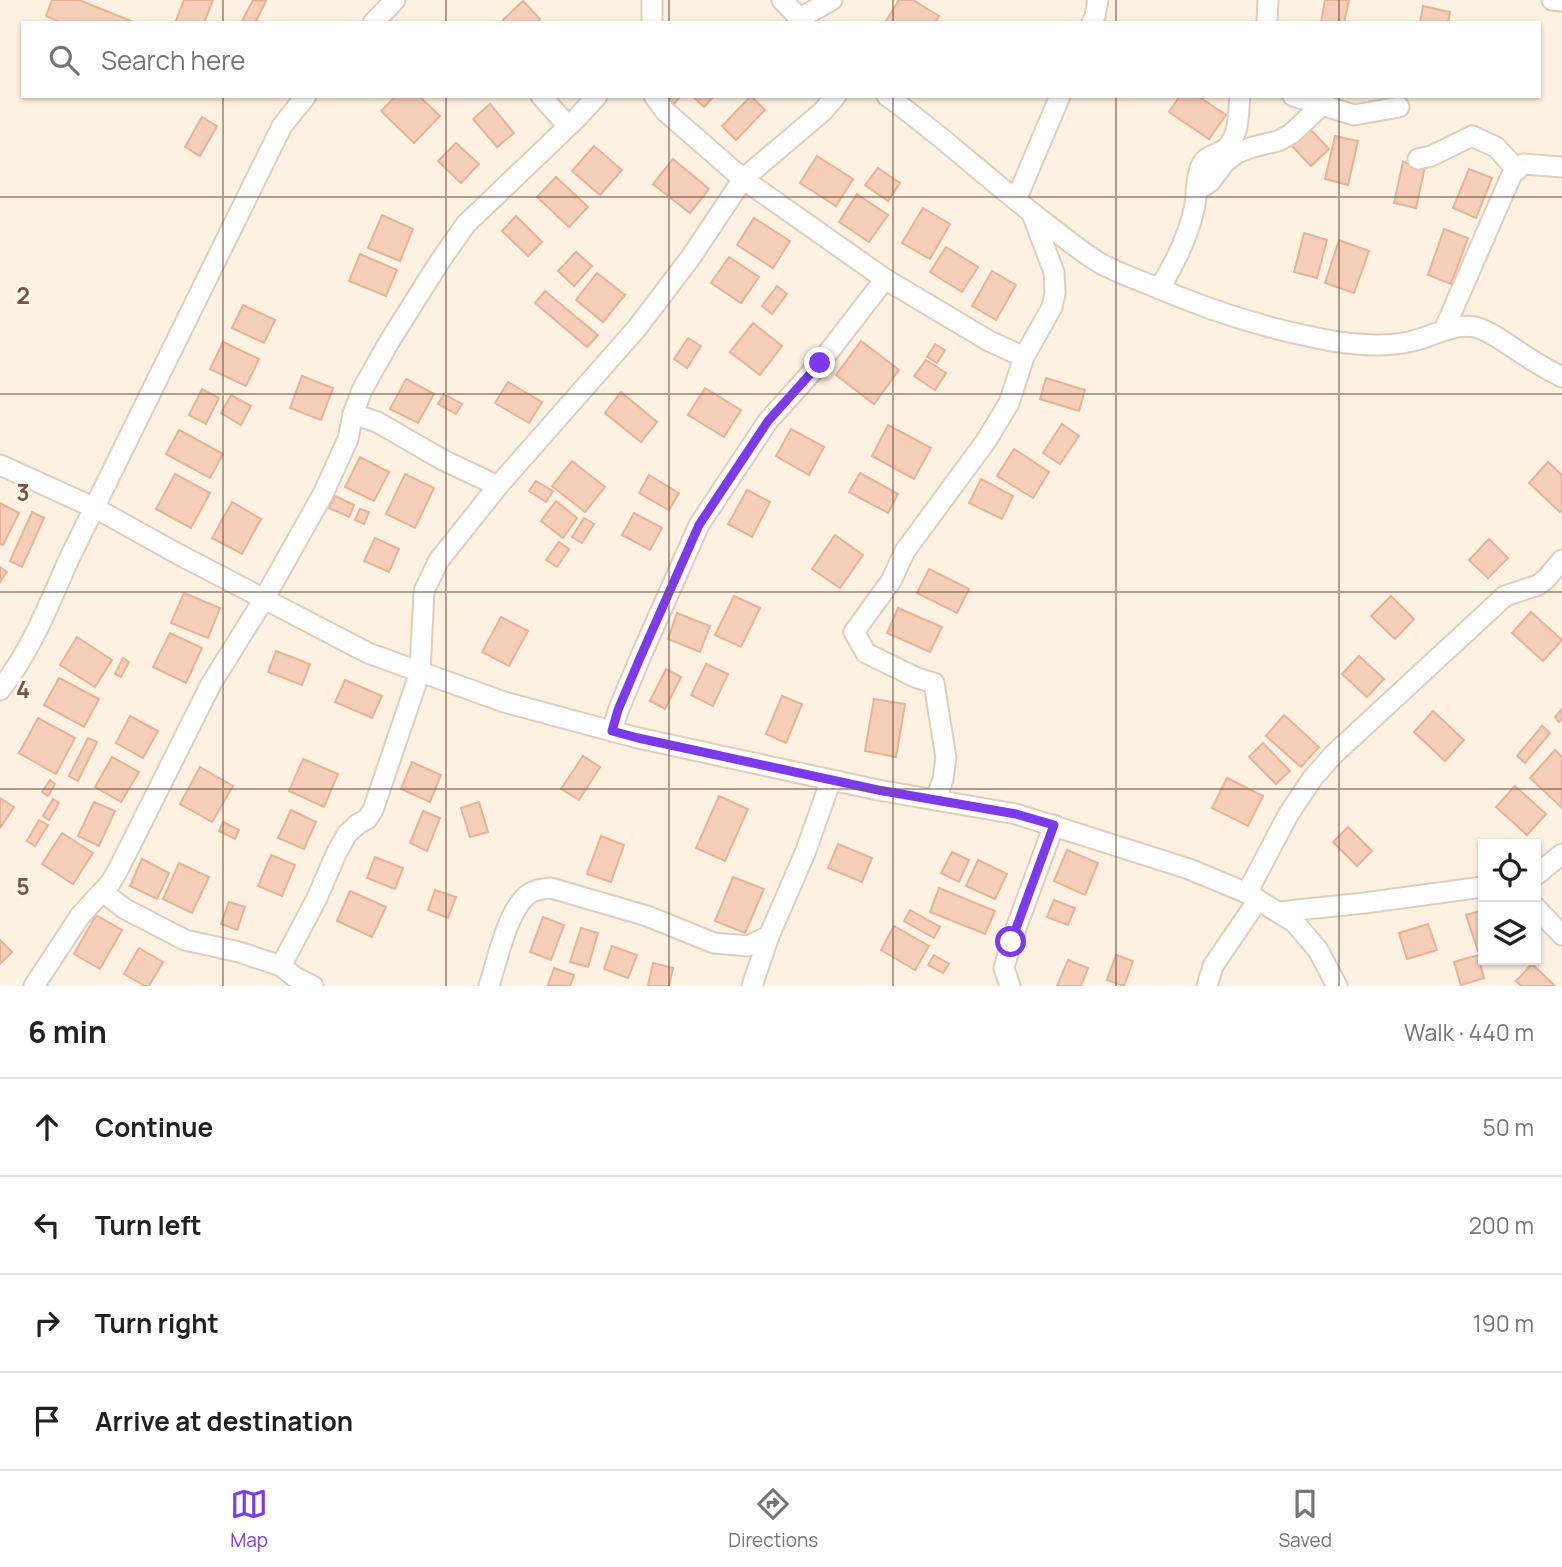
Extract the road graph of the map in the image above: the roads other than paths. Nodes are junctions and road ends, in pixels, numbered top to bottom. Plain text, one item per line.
1 (395, 0) edge
2 (652, 0) edge
3 (782, 0) edge
4 (832, 0) edge
5 (1098, 0) edge
6 (1268, 0) edge
7 (1552, 0) edge
8 (1562, 1) edge
9 (802, 20) edge
10 (375, 21) edge
11 (652, 21) edge
12 (1093, 21) edge
13 (1267, 21) edge
14 (304, 98) edge
15 (543, 98) edge
16 (595, 98) edge
17 (655, 98) edge
18 (834, 98) edge
19 (890, 98) edge
20 (1059, 98) edge
21 (1240, 98) edge
22 (1299, 98) edge
23 (1321, 106) junction
24 (1399, 107) dead end
25 (568, 126) junction
26 (1418, 159) dead end
27 (1562, 167) edge
28 (1517, 170) junction
29 (743, 179) junction
30 (1196, 191) junction
31 (1016, 200) junction
32 (1031, 213) junction
33 (885, 279) junction
34 (1159, 289) junction
35 (1444, 330) junction
36 (1024, 357) junction
37 (1562, 377) edge
38 (353, 414) junction
39 (0, 465) edge
40 (498, 486) junction
41 (95, 508) junction
42 (1562, 559) edge
43 (264, 599) junction
44 (420, 672) junction
45 (0, 690) edge
46 (612, 731) junction
47 (831, 780) junction
48 (936, 800) junction
49 (1054, 825) junction
50 (1562, 854) edge
51 (1541, 871) edge
52 (1478, 888) edge
53 (103, 891) junction
54 (1253, 896) junction
55 (1279, 912) junction
56 (1541, 913) edge
57 (1562, 935) edge
58 (769, 936) junction
59 (281, 966) junction
60 (34, 986) edge
61 (313, 986) edge
62 (489, 986) edge
63 (752, 986) edge
64 (1010, 986) edge
65 (1207, 986) edge
66 (1337, 986) edge

1 - 10 street
2 - 11 street
3 - 9 street
4 - 9 street
5 - 12 street
6 - 13 street
7 - 8 street
14 - 41 street
15 - 25 street
16 - 25 street
17 - 29 street
18 - 29 street
19 - 31 street
20 - 31 street
21 - 30 street
22 - 23 street
23 - 24 street
23 - 30 street
25 - 38 street
26 - 28 street
27 - 28 street
28 - 35 street
29 - 33 street
29 - 40 street
30 - 34 street
31 - 32 street
32 - 34 street
32 - 36 street
33 - 36 street
33 - 46 street
34 - 35 street
35 - 37 street
36 - 48 street
38 - 40 street
38 - 43 street
39 - 41 street
40 - 44 street
41 - 43 street
41 - 45 street
42 - 54 street
43 - 44 street
43 - 53 street
44 - 46 street
44 - 59 street
46 - 47 street
47 - 48 street
47 - 58 street
48 - 49 street
49 - 54 street
49 - 64 street
50 - 51 street
52 - 55 street
53 - 59 street
53 - 60 street
54 - 55 street
54 - 65 street
55 - 66 street
56 - 57 street
58 - 62 street
58 - 63 street
59 - 61 street

